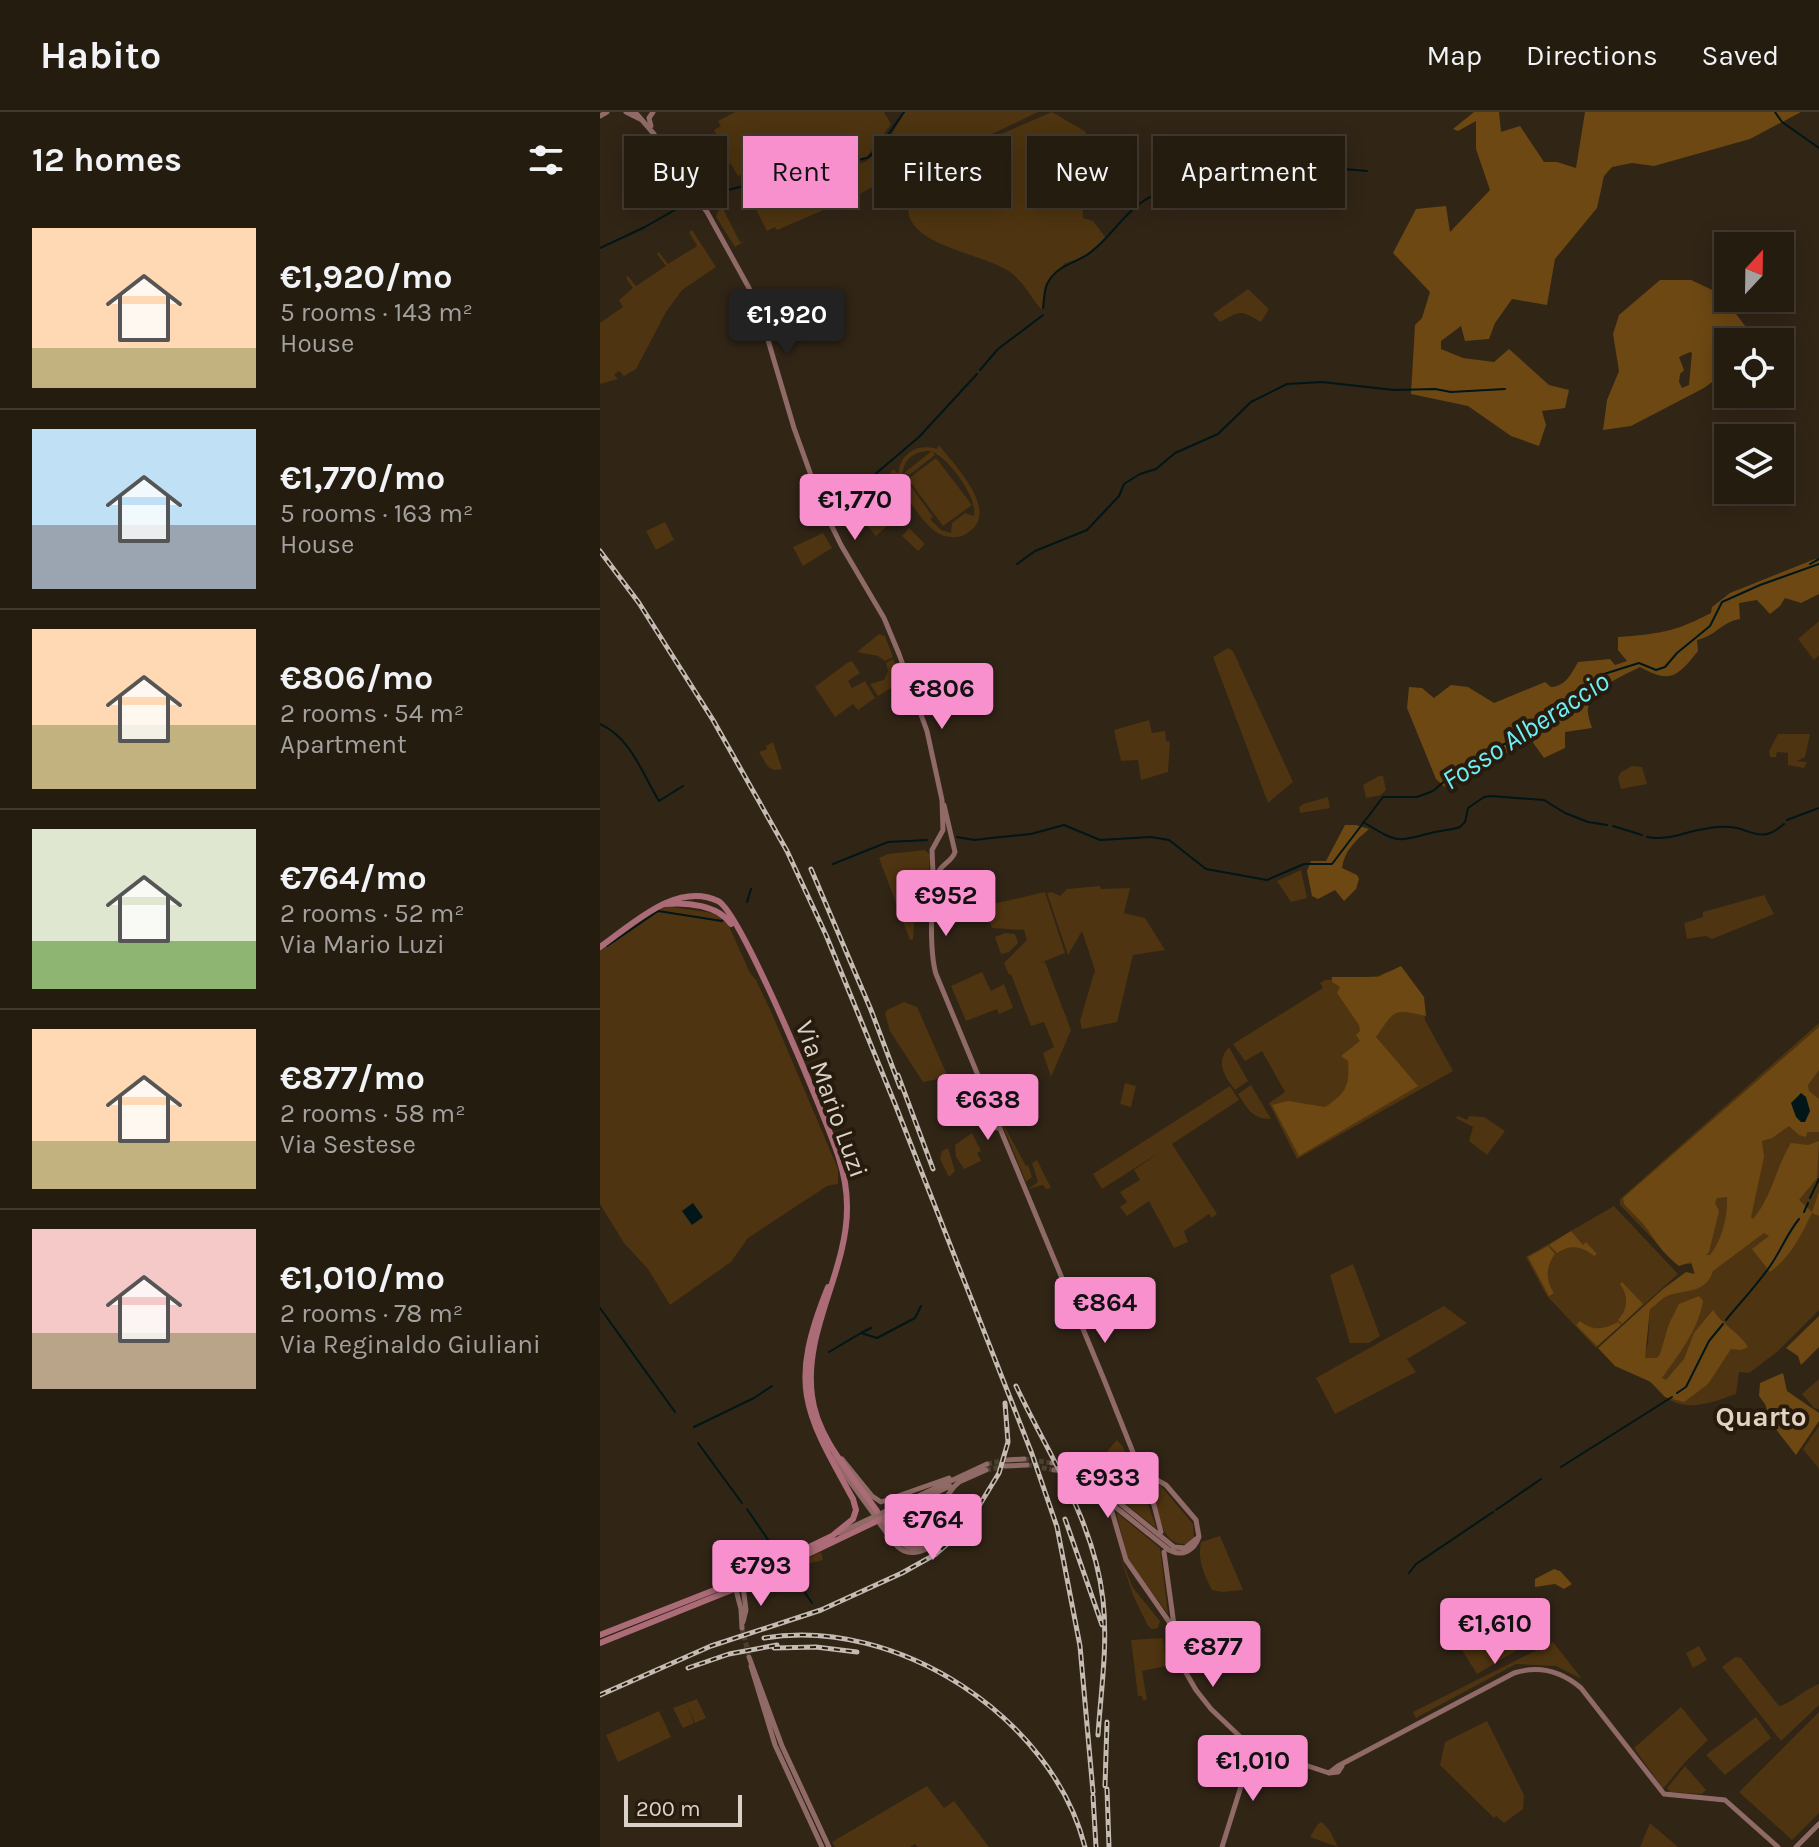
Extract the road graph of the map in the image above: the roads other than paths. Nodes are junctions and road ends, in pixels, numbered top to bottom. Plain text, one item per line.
1 (607, 112) edge
2 (626, 112) edge
3 (653, 112) edge
4 (636, 113) edge
5 (600, 116) edge
6 (644, 121) junction
7 (654, 134) junction
8 (942, 800) junction
9 (935, 843) junction
10 (954, 846) junction
11 (934, 857) junction
12 (949, 861) junction
13 (934, 895) junction
14 (600, 947) edge
15 (828, 1446) junction
16 (1131, 1450) junction
17 (1026, 1462) tunnel mouth
18 (1006, 1463) tunnel mouth
19 (1066, 1467) tunnel mouth
20 (1139, 1468) junction
21 (965, 1474) junction
22 (1071, 1476) tunnel mouth
23 (959, 1482) junction
24 (1094, 1486) junction
25 (1169, 1489) junction
26 (1105, 1499) junction
27 (1152, 1500) junction
28 (904, 1508) junction
29 (875, 1512) dead end
30 (883, 1523) joint
31 (1142, 1525) junction
32 (1161, 1532) dead end
33 (832, 1536) junction
34 (1168, 1549) junction
35 (737, 1585) junction
36 (742, 1627) tunnel mouth
37 (1174, 1630) junction
38 (600, 1635) edge
39 (600, 1643) edge
40 (1254, 1749) junction
41 (1819, 1824) edge
42 (822, 1847) edge
43 (829, 1847) edge
44 (1222, 1847) edge
45 (1778, 1847) edge
46 (1796, 1847) edge

1 - 5 main road
2 - 6 main road
3 - 4 main road
3 - 7 main road
4 - 6 main road
6 - 7 main road
7 - 8 main road
8 - 9 main road
8 - 10 main road
9 - 10 main road
9 - 11 main road
10 - 12 main road
11 - 12 main road
11 - 13 main road
12 - 13 main road
13 - 16 main road
14 - 15 main road, Via Mario Luzi
15 - 21 main road
15 - 29 main road, Via Mario Luzi
15 - 33 main road, Via Mario Luzi
16 - 20 main road
16 - 24 main road
17 - 18 main road
19 - 24 main road
20 - 25 main road
20 - 27 main road
21 - 23 main road
21 - 33 main road
22 - 24 main road
23 - 28 main road
23 - 30 main road
24 - 26 main road
24 - 31 main road
25 - 27 main road
25 - 34 main road
26 - 31 main road
26 - 37 main road
27 - 32 main road
28 - 30 main road
28 - 35 main road
31 - 34 main road
33 - 35 main road
34 - 37 main road
35 - 36 main road
35 - 38 main road
35 - 39 main road
37 - 40 main road
40 - 44 main road
40 - 45 main road
41 - 46 main road
42 - 43 main road

